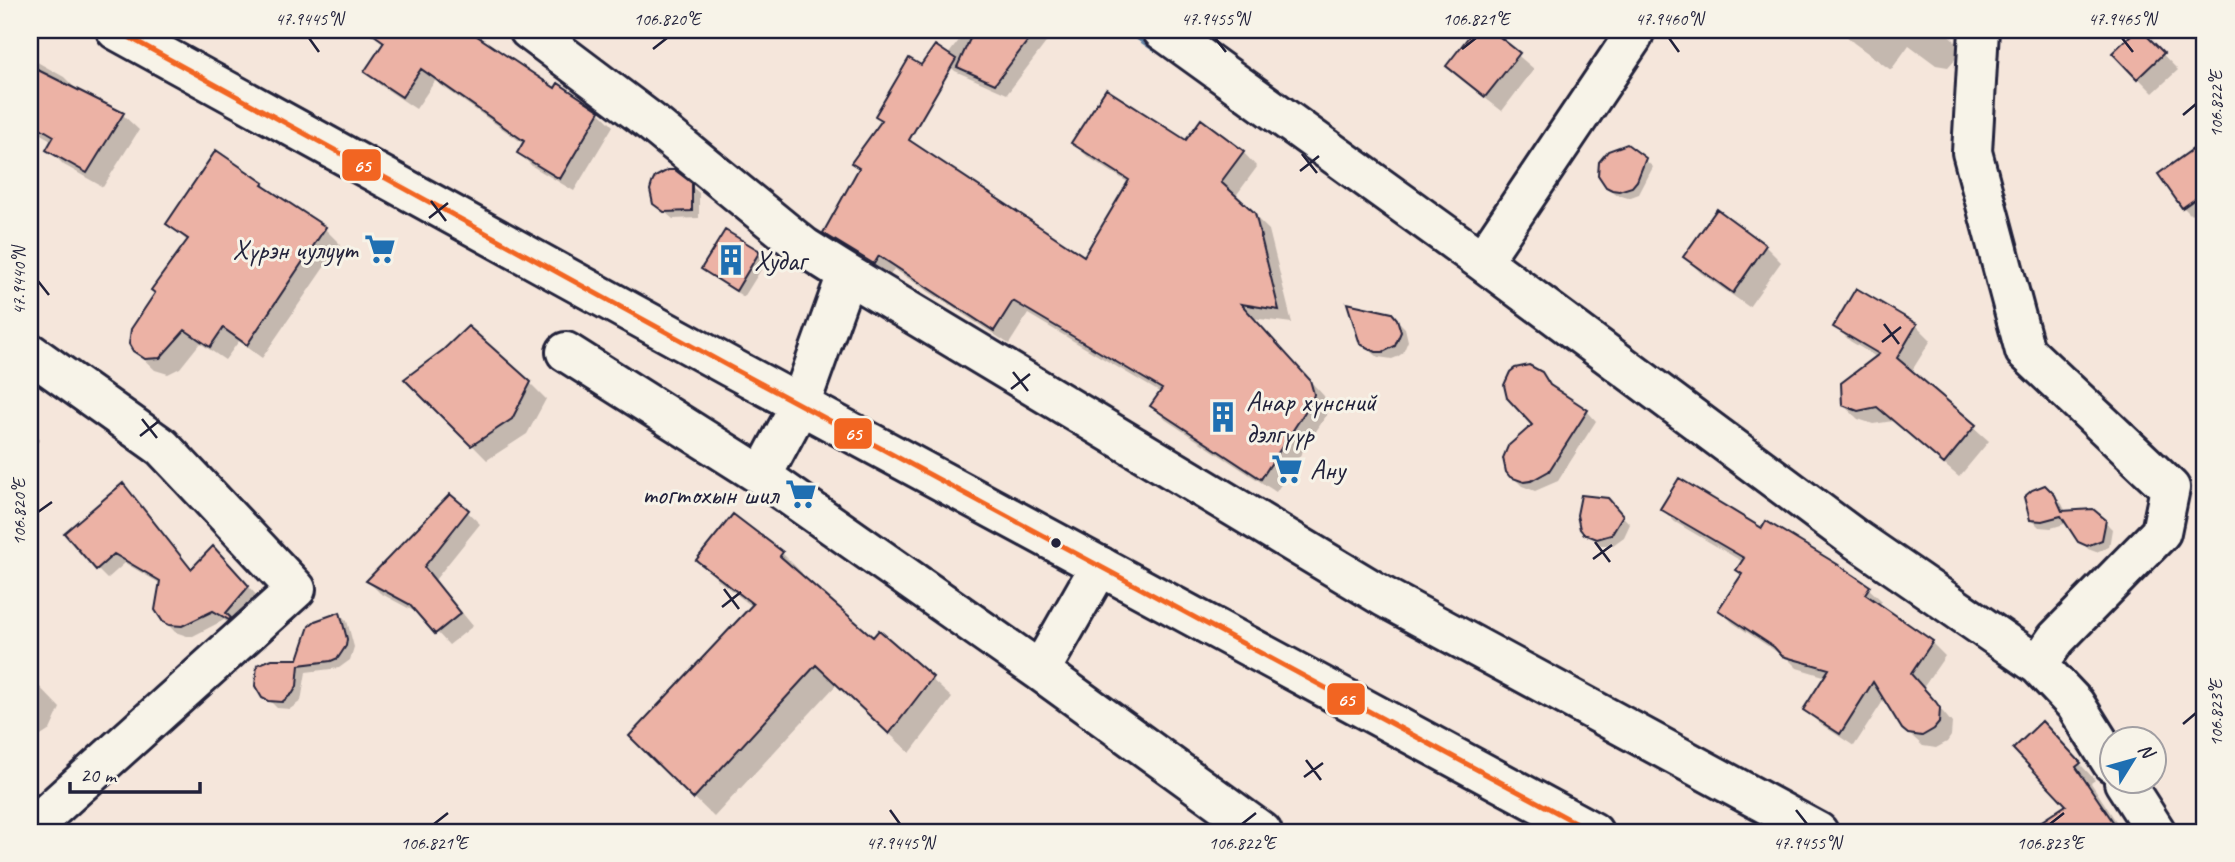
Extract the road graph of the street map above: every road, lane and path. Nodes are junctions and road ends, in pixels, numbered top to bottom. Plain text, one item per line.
1 (116, 30) edge
2 (529, 30) edge
3 (1162, 30) edge
4 (1635, 30) edge
5 (1979, 30) edge
6 (1482, 261) junction
7 (847, 274) junction
8 (566, 352) dead end
9 (30, 353) edge
10 (800, 405) junction
11 (761, 475) junction
12 (1100, 566) junction
13 (2038, 665) junction
14 (1040, 671) junction
15 (2098, 741) edge
16 (2133, 796) edge
17 (30, 829) edge
18 (1262, 832) edge
19 (1593, 832) edge
20 (1818, 832) edge
21 (2157, 832) edge

1 - 10 street
2 - 7 street
3 - 6 street
4 - 6 street
5 - 13 street
6 - 13 street
7 - 10 street
7 - 20 street
8 - 11 street
9 - 17 street
10 - 11 street
10 - 12 street
11 - 14 street
12 - 14 street
12 - 19 street
13 - 15 street
14 - 18 street
16 - 21 street

